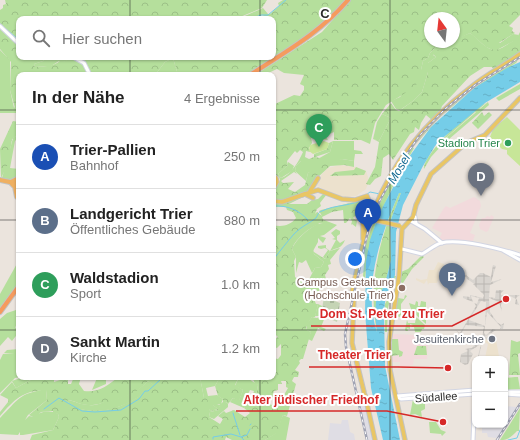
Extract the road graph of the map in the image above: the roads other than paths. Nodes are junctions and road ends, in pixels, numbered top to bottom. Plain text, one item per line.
1 (348, 0) edge
2 (0, 26) edge
3 (16, 41) edge
4 (520, 54) edge
5 (276, 59) edge
6 (80, 60) edge
7 (274, 60) edge
8 (89, 72) edge
9 (256, 72) edge
10 (520, 99) edge
11 (435, 170) junction
12 (318, 178) dead end
13 (16, 180) edge
14 (4, 182) edge
15 (315, 182) junction
16 (16, 185) edge
17 (317, 190) junction
18 (322, 190) junction
19 (310, 191) junction
20 (16, 192) edge
21 (302, 195) junction
22 (276, 201) edge
23 (365, 218) junction
24 (413, 222) junction
25 (402, 227) junction
26 (365, 233) junction
27 (442, 242) junction
28 (402, 250) junction
29 (510, 254) junction
30 (520, 255) edge
31 (520, 260) edge
32 (16, 291) edge
33 (0, 313) edge
34 (472, 390) edge
35 (508, 393) edge
36 (472, 394) edge
37 (520, 394) edge
38 (399, 397) junction
39 (474, 428) edge
40 (375, 440) edge
41 (406, 440) edge
42 (473, 440) edge

1 - 5 highway
2 - 3 main road
4 - 26 main road
6 - 8 main road
7 - 9 highway
10 - 11 main road
11 - 24 main road
11 - 24 main road
12 - 15 main road
13 - 14 highway
14 - 16 highway
14 - 20 highway
15 - 18 main road
15 - 19 main road
17 - 18 main road
17 - 19 main road
17 - 21 main road
18 - 23 main road
19 - 21 main road
21 - 22 main road
23 - 25 main road, bridge
23 - 26 main road
24 - 25 main road
24 - 25 main road
24 - 27 main road
25 - 28 main road
26 - 40 main road
27 - 28 main road
27 - 29 main road
28 - 38 main road
29 - 30 main road
29 - 31 main road
32 - 33 highway
34 - 38 main road
35 - 37 main road
36 - 38 main road, Südallee
38 - 41 main road
39 - 42 main road

